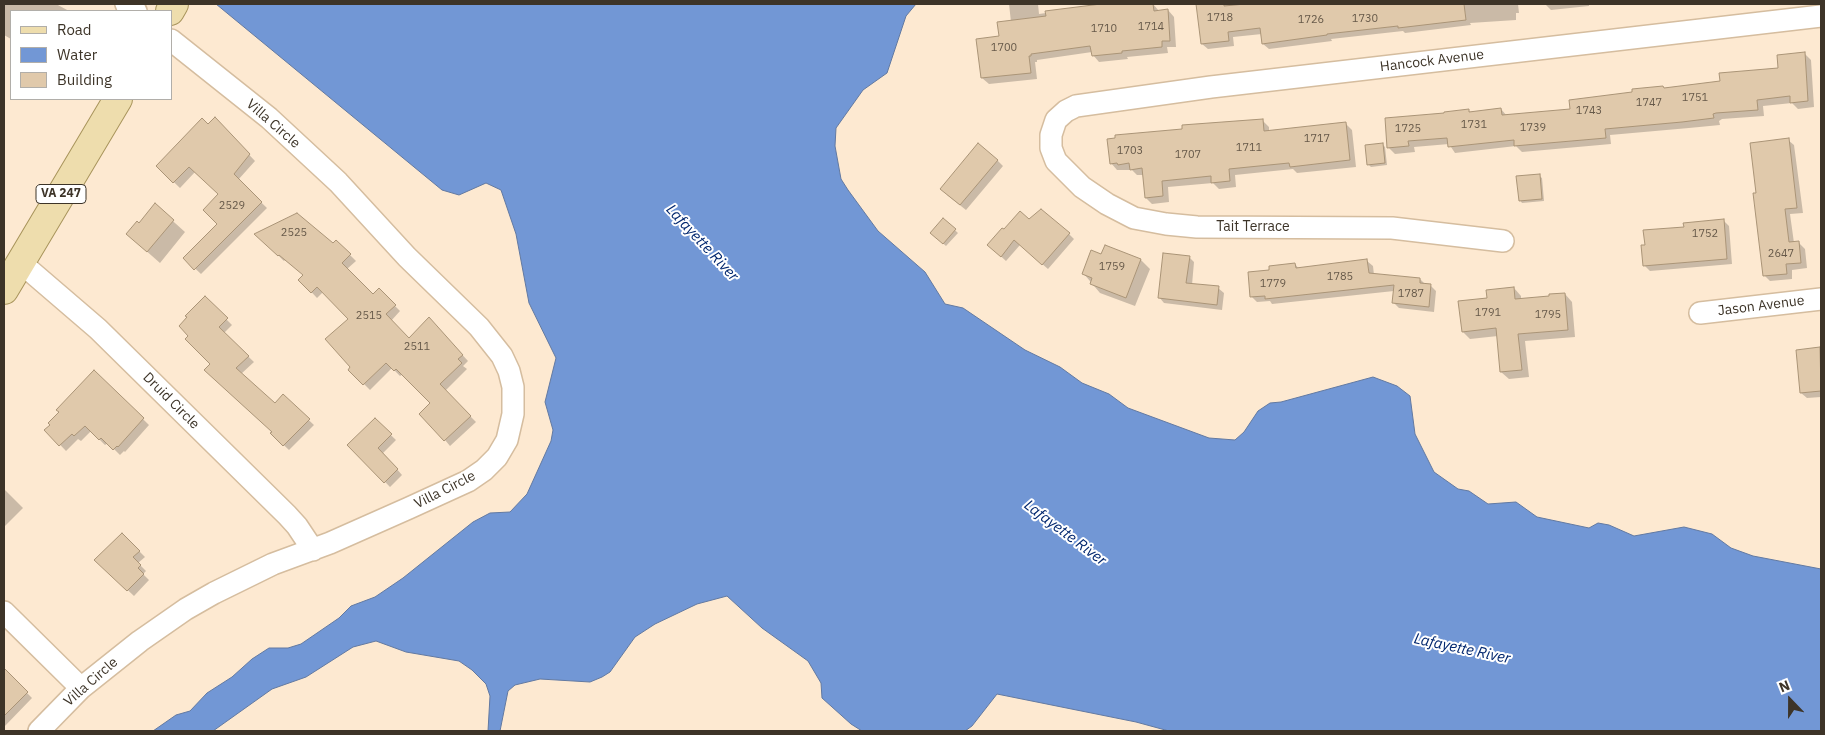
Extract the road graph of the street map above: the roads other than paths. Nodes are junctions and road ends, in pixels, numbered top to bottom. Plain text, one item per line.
1 (1821, 16) edge
2 (172, 41) edge
3 (117, 100) edge
4 (1052, 127) joint
5 (1504, 241) dead end
6 (20, 262) junction
7 (4, 290) edge
8 (1821, 299) edge
9 (1700, 313) dead end
10 (313, 550) junction
11 (4, 612) edge
12 (81, 688) junction
13 (39, 731) edge

1 - 4 street, Hancock Avenue
2 - 10 street, Villa Circle
3 - 6 main road, VA 247
4 - 5 street, Tait Terrace
6 - 7 main road, VA 247
6 - 10 street, Druid Circle
8 - 9 street, Jason Avenue
10 - 12 street, Villa Circle
11 - 12 street
12 - 13 street, Villa Circle

